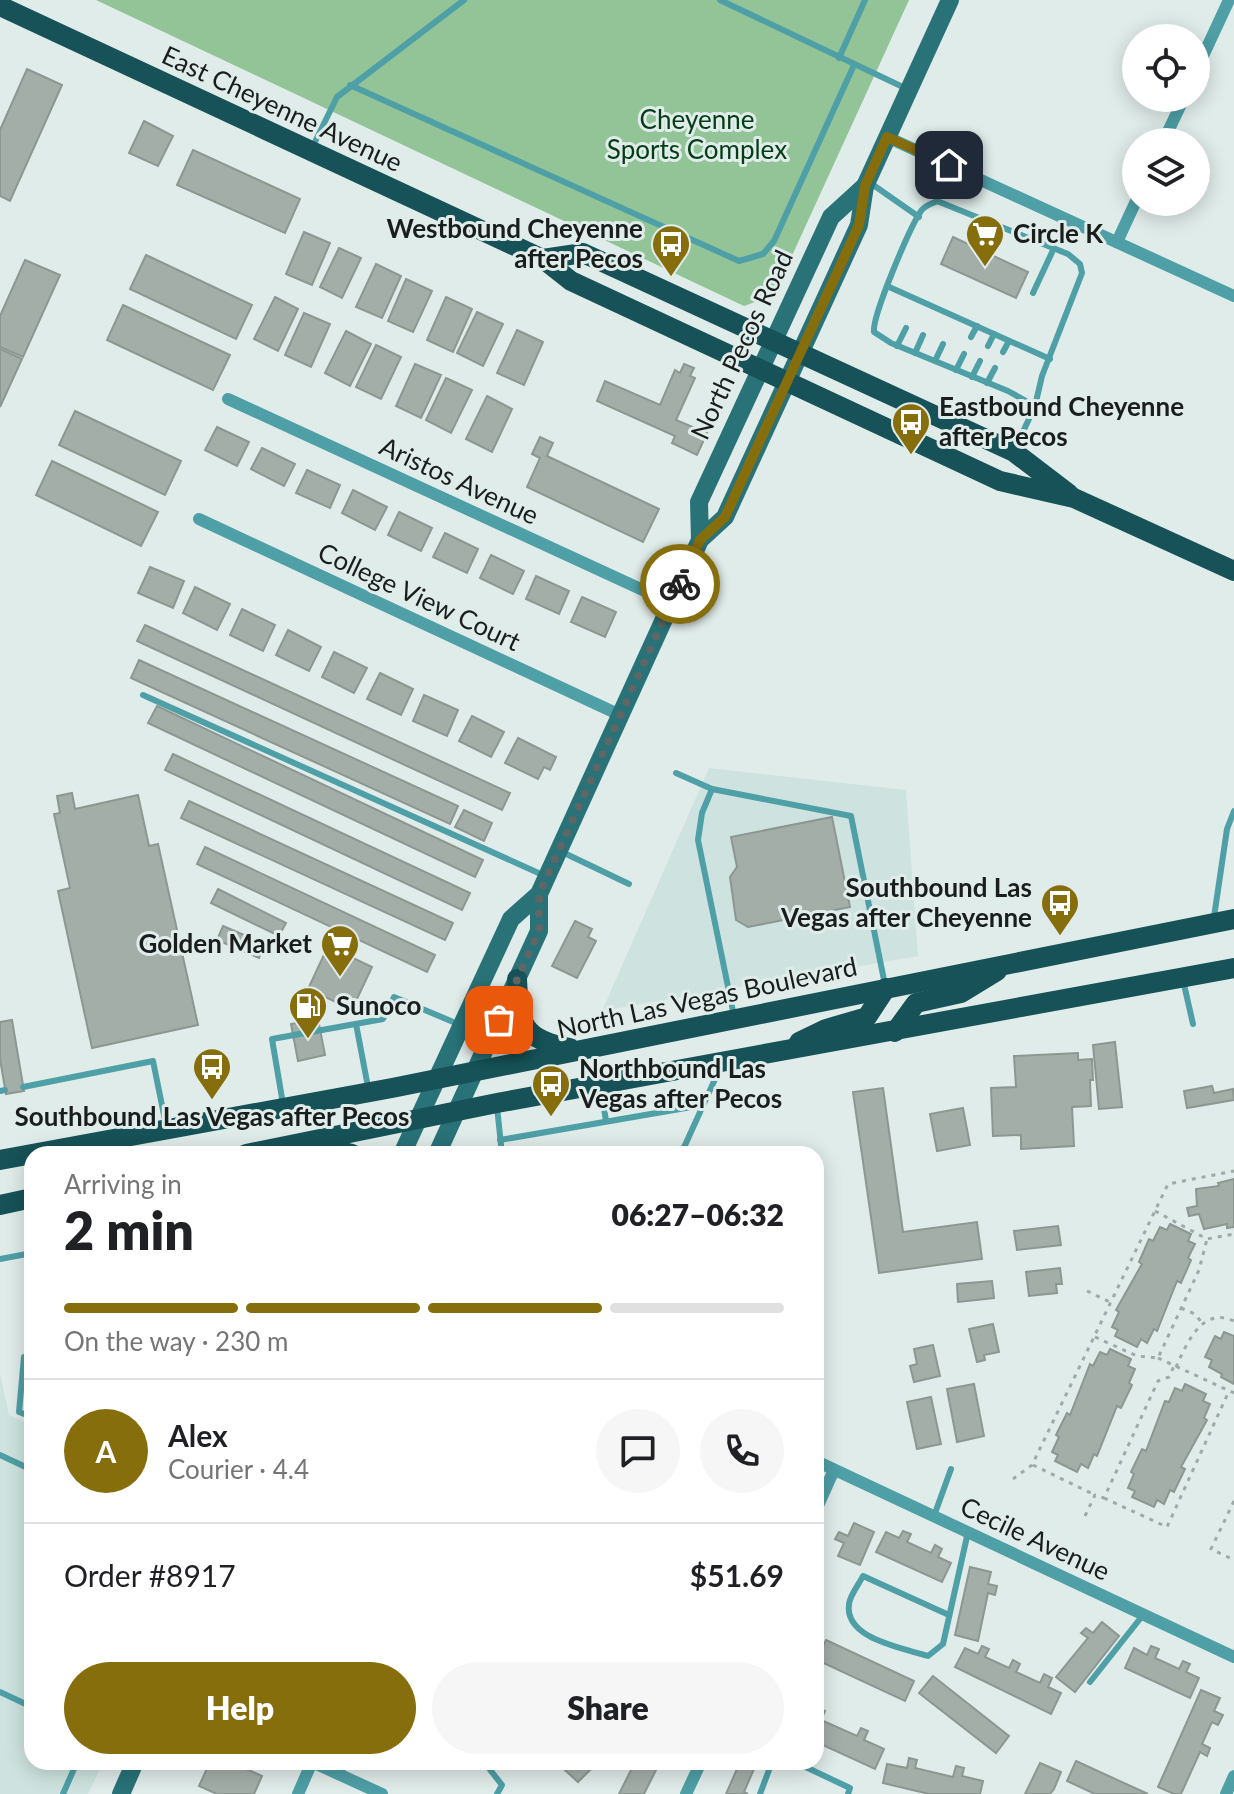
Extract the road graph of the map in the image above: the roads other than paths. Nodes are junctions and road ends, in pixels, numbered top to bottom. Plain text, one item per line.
1 (464, 0) edge
2 (720, 0) edge
3 (865, 0) edge
4 (950, 0) edge
5 (1229, 0) edge
6 (0, 6) edge
7 (1210, 41) edge
8 (839, 58) junction
9 (854, 65) junction
10 (350, 85) junction
11 (909, 90) junction
12 (887, 137) junction
13 (310, 151) junction
14 (866, 183) junction
15 (1129, 216) edge
16 (919, 217) junction
17 (1117, 242) junction
18 (1054, 248) junction
19 (543, 259) junction
20 (887, 286) junction
21 (1033, 293) dead end
22 (1234, 296) edge
23 (919, 300) junction
24 (936, 308) junction
25 (914, 310) dead end
26 (932, 318) dead end
27 (957, 318) junction
28 (977, 326) junction
29 (906, 328) dead end
30 (952, 328) dead end
31 (994, 334) junction
32 (923, 335) dead end
33 (971, 337) dead end
34 (773, 341) junction
35 (1009, 341) junction
36 (943, 344) dead end
37 (897, 346) junction
38 (988, 346) dead end
39 (1003, 352) dead end
40 (915, 353) junction
41 (799, 354) junction
42 (964, 354) dead end
43 (1050, 359) junction
44 (935, 361) junction
45 (980, 361) dead end
46 (995, 368) dead end
47 (956, 370) junction
48 (760, 371) junction
49 (972, 377) junction
50 (786, 383) junction
51 (987, 383) junction
52 (228, 399) dead end
53 (1035, 406) junction
54 (1014, 452) junction
55 (1074, 498) junction
56 (199, 519) dead end
57 (700, 540) junction
58 (1234, 571) edge
59 (671, 603) junction
60 (143, 695) dead end
61 (620, 715) junction
62 (676, 773) dead end
63 (712, 789) junction
64 (1234, 811) edge
65 (559, 851) junction
66 (547, 876) junction
67 (629, 884) dead end
68 (539, 894) junction
69 (1234, 919) edge
70 (1213, 923) junction
71 (1011, 963) junction
72 (1234, 968) edge
73 (517, 979) junction
74 (1183, 979) junction
75 (886, 988) junction
76 (735, 1019) junction
77 (356, 1024) junction
78 (1193, 1024) dead end
79 (462, 1026) junction
80 (895, 1032) junction
81 (582, 1050) junction
82 (774, 1053) junction
83 (723, 1063) junction
84 (475, 1072) junction
85 (437, 1079) junction
86 (600, 1085) junction
87 (23, 1087) dead end
88 (369, 1092) junction
89 (497, 1103) junction
90 (703, 1105) junction
91 (284, 1107) junction
92 (457, 1111) junction
93 (419, 1119) junction
94 (606, 1121) junction
95 (167, 1129) junction
96 (500, 1140) junction
97 (297, 1143) junction
98 (75, 1146) edge
99 (283, 1146) edge
100 (326, 1146) edge
101 (406, 1146) edge
102 (441, 1146) edge
103 (501, 1146) edge
104 (685, 1146) edge
105 (24, 1156) edge
106 (0, 1160) edge
107 (24, 1200) edge
108 (0, 1205) edge
109 (24, 1254) edge
110 (0, 1259) edge
111 (23, 1371) edge
112 (24, 1414) edge
113 (0, 1455) edge
114 (824, 1465) edge
115 (24, 1466) edge
116 (951, 1469) dead end
117 (834, 1470) junction
118 (824, 1492) edge
119 (934, 1516) junction
120 (968, 1532) junction
121 (949, 1615) junction
122 (1143, 1615) junction
123 (1234, 1657) edge
124 (1090, 1682) dead end
125 (0, 1692) edge
126 (24, 1703) edge
127 (74, 1770) edge
128 (132, 1770) edge
129 (308, 1770) edge
130 (346, 1770) edge
131 (490, 1770) edge
132 (697, 1770) edge
133 (769, 1770) edge
134 (812, 1770) edge
135 (1234, 1776) edge
136 (63, 1794) edge
137 (121, 1794) edge
138 (298, 1794) edge
139 (382, 1794) edge
140 (497, 1794) edge
141 (686, 1794) edge
142 (760, 1794) edge
143 (848, 1794) edge
144 (1226, 1794) edge

1 - 10 lane
2 - 8 lane
3 - 8 lane
4 - 11 main road, North Pecos Road
5 - 7 street
6 - 13 main road, East Cheyenne Avenue
8 - 9 lane
9 - 10 lane
9 - 11 lane
10 - 13 lane
11 - 12 main road, North Pecos Road
12 - 14 main road, North Pecos Road
12 - 17 street
13 - 19 main road, East Cheyenne Avenue
14 - 16 lane
14 - 34 main road, North Pecos Road
14 - 41 main road, North Pecos Road
15 - 17 street
16 - 18 lane
16 - 20 lane
17 - 22 street
18 - 21 lane
18 - 43 lane
19 - 34 main road, East Cheyenne Avenue
19 - 48 main road, East Cheyenne Avenue
20 - 23 lane
20 - 37 lane
23 - 24 lane
23 - 25 lane
24 - 26 lane
24 - 27 lane
27 - 28 lane
27 - 30 lane
28 - 31 lane
28 - 33 lane
29 - 37 lane
31 - 35 lane
31 - 38 lane
32 - 40 lane
34 - 41 main road, East Cheyenne Avenue
34 - 48 main road, North Pecos Road
35 - 39 lane
35 - 43 lane
36 - 44 lane
37 - 40 lane
40 - 44 lane
41 - 50 main road, North Pecos Road
41 - 54 main road, East Cheyenne Avenue
42 - 47 lane
43 - 53 lane
44 - 47 lane
45 - 49 lane
46 - 51 lane
47 - 49 lane
48 - 50 main road, East Cheyenne Avenue
48 - 57 main road, North Pecos Road
49 - 51 lane
50 - 55 main road, East Cheyenne Avenue
50 - 57 main road, North Pecos Road
51 - 53 lane
52 - 59 street, Aristos Avenue
53 - 54 lane
54 - 55 main road, East Cheyenne Avenue
55 - 58 main road, East Cheyenne Avenue
56 - 61 street, College View Court
57 - 59 main road, North Pecos Road
59 - 61 main road, North Pecos Road
60 - 66 lane
61 - 65 main road, North Pecos Road
62 - 63 lane
63 - 75 lane
63 - 76 lane
64 - 70 lane
65 - 66 main road, North Pecos Road
65 - 67 lane
66 - 68 main road, North Pecos Road
68 - 73 main road, North Pecos Road
68 - 79 main road, North Pecos Road
69 - 70 main road, North Las Vegas Boulevard
70 - 71 main road, North Las Vegas Boulevard
71 - 75 main road, North Las Vegas Boulevard
71 - 80 main road
72 - 74 main road
73 - 81 main road
73 - 84 main road, North Pecos Road
74 - 78 lane
74 - 80 main road
75 - 76 main road, North Las Vegas Boulevard
75 - 82 main road
76 - 81 main road, North Las Vegas Boulevard
77 - 79 lane
77 - 88 lane
77 - 91 lane
79 - 85 main road, North Pecos Road
80 - 82 main road
81 - 84 main road, North Las Vegas Boulevard
82 - 83 main road
83 - 86 main road
83 - 90 lane
84 - 85 main road, North Las Vegas Boulevard
84 - 92 main road, North Pecos Road
85 - 88 main road, North Las Vegas Boulevard
85 - 93 main road, North Pecos Road
86 - 89 main road
86 - 94 lane
87 - 95 lane
88 - 91 main road, North Las Vegas Boulevard
89 - 92 main road
89 - 96 lane
90 - 94 lane
90 - 104 lane
91 - 95 main road, North Las Vegas Boulevard
92 - 93 main road
92 - 102 main road, North Pecos Road
93 - 97 main road
93 - 101 main road, North Pecos Road
94 - 96 lane
95 - 98 main road, North Las Vegas Boulevard
96 - 103 lane
97 - 99 main road
97 - 100 main road
105 - 106 main road, North Las Vegas Boulevard
107 - 108 main road
109 - 110 lane
111 - 112 lane
113 - 115 lane
114 - 117 street, Cecile Avenue
116 - 119 lane
117 - 118 street
117 - 119 street, Cecile Avenue
119 - 120 street, Cecile Avenue
120 - 121 lane
120 - 122 street, Cecile Avenue
121 - 121 lane
122 - 123 street, Cecile Avenue
122 - 124 lane
125 - 126 lane
127 - 136 lane
128 - 137 main road
129 - 138 street
130 - 139 street
131 - 140 lane
132 - 141 street
133 - 142 lane
134 - 143 lane
135 - 144 street

